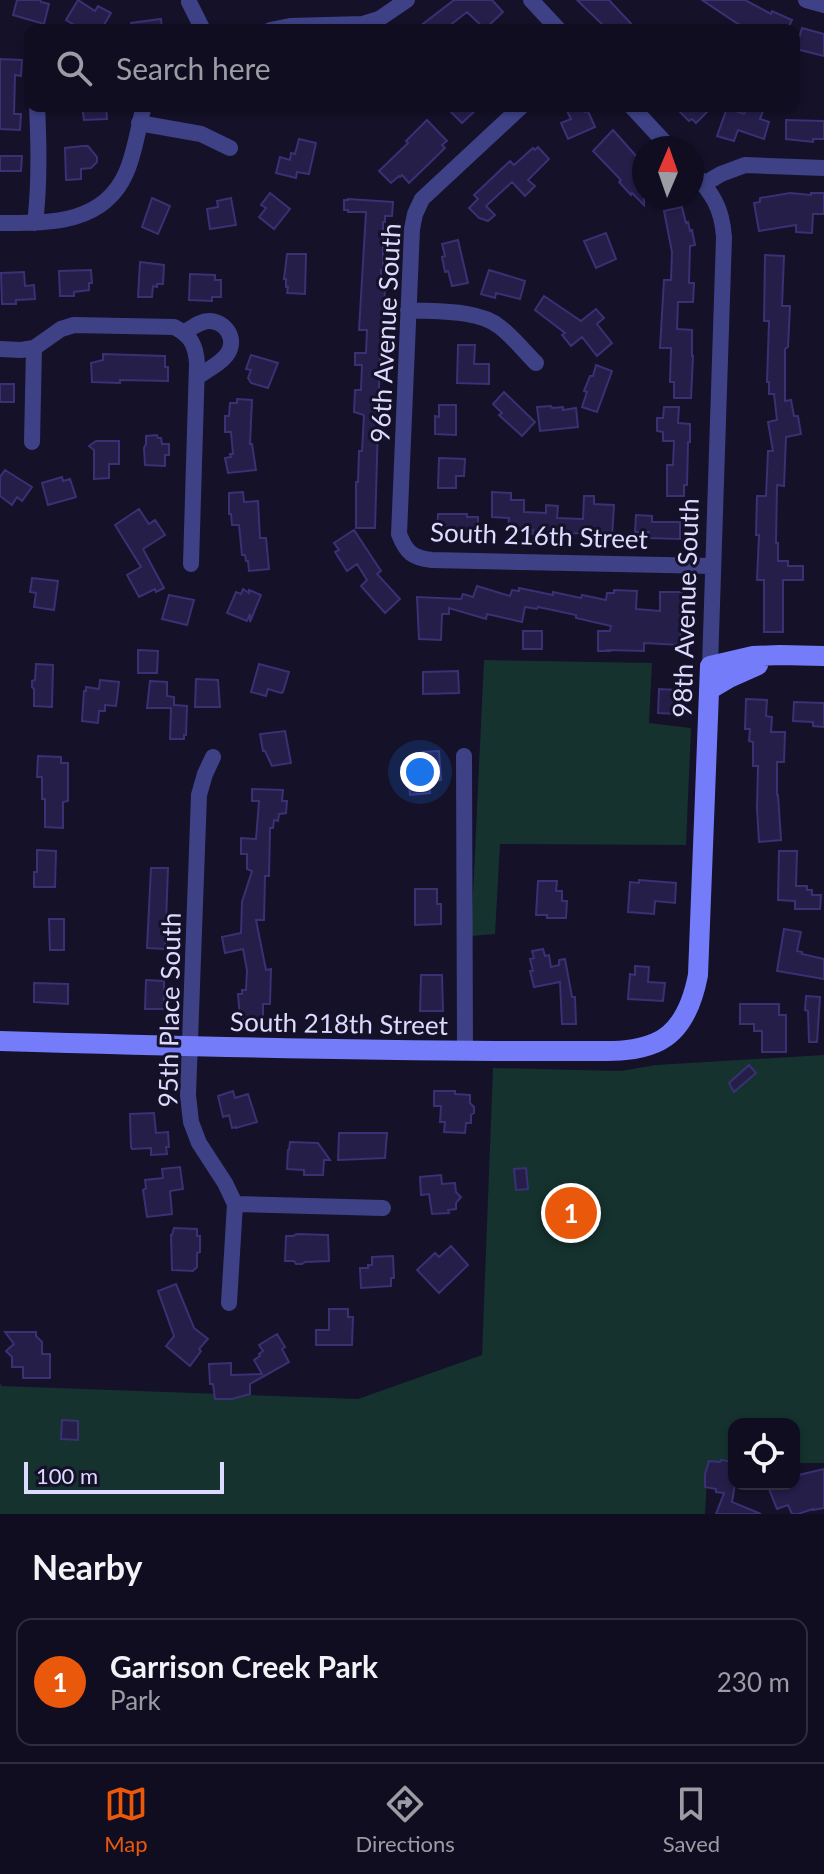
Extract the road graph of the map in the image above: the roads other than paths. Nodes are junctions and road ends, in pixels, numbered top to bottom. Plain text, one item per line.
1 (407, 0) edge
2 (531, 0) edge
3 (806, 0) edge
4 (186, 1) edge
5 (824, 5) edge
6 (199, 24) edge
7 (363, 24) edge
8 (553, 24) edge
9 (37, 112) edge
10 (142, 112) edge
11 (516, 112) edge
12 (637, 112) edge
13 (139, 123) junction
14 (659, 136) edge
15 (230, 148) dead end
16 (824, 168) edge
17 (704, 184) joint
18 (0, 223) edge
19 (35, 223) junction
20 (408, 310) junction
21 (185, 332) junction
22 (34, 348) junction
23 (0, 349) edge
24 (536, 363) dead end
25 (197, 371) junction
26 (32, 442) dead end
27 (412, 554) joint
28 (191, 564) dead end
29 (712, 566) junction
30 (819, 656) edge
31 (710, 666) junction
32 (709, 690) junction
33 (464, 756) dead end
34 (213, 757) dead end
35 (672, 1031) joint
36 (0, 1041) edge
37 (189, 1046) junction
38 (465, 1051) junction
39 (235, 1204) junction
40 (383, 1208) dead end
41 (229, 1303) dead end

1 - 7 street
2 - 8 street
3 - 5 street
4 - 6 street
9 - 19 street
10 - 13 street
11 - 20 street, 96th Avenue South
12 - 14 street
13 - 15 street
13 - 19 street
16 - 17 street
17 - 29 street, 98th Avenue South
18 - 19 street
20 - 24 street
20 - 27 street, 96th Avenue South
21 - 22 street
21 - 25 street
21 - 25 street
22 - 23 street
22 - 26 street
25 - 28 street
27 - 29 street, South 216th Street
29 - 31 street, 98th Avenue South
30 - 31 street
30 - 32 street
31 - 32 street, 98th Avenue South
32 - 35 street, 98th Avenue South
33 - 38 street
34 - 37 street, 95th Place South
35 - 38 street, South 218th Street
36 - 37 street, South 218th Street
37 - 38 street, South 218th Street
37 - 39 street, 95th Place South
39 - 40 street
39 - 41 street

